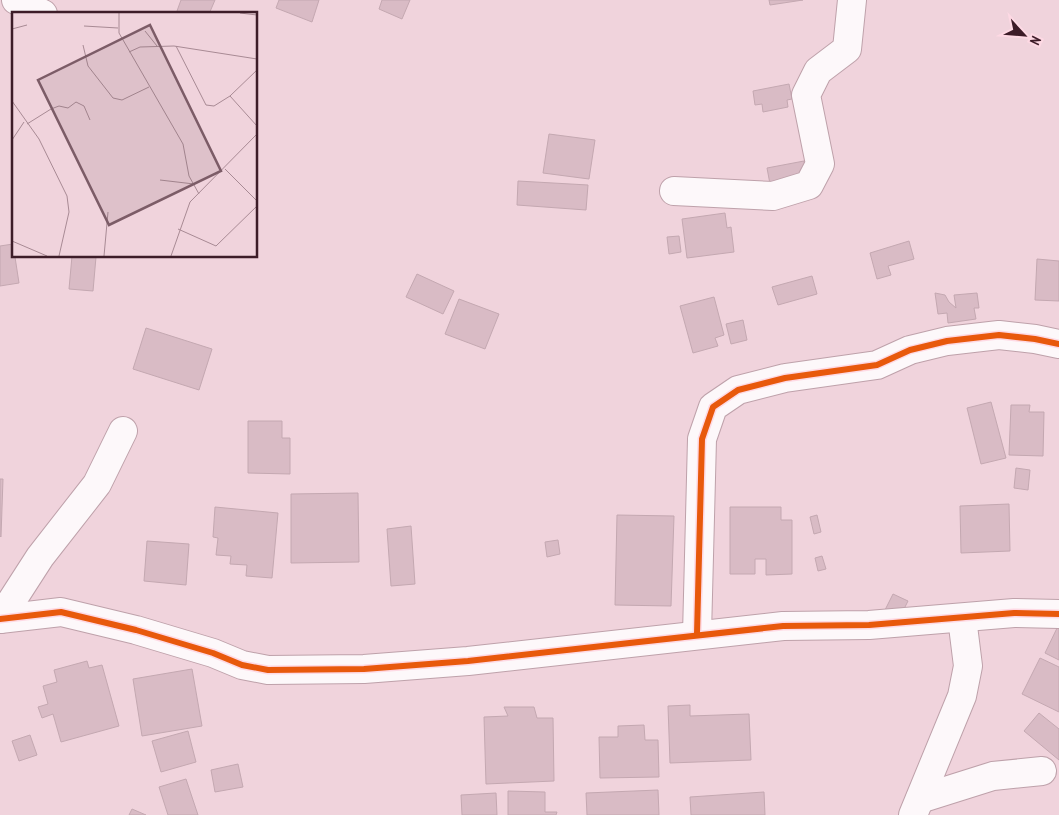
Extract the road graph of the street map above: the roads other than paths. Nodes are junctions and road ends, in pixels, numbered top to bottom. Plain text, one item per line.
1 (16, 0) edge
2 (852, 0) edge
3 (39, 12) edge
4 (674, 191) dead end
5 (1059, 344) edge
6 (123, 431) dead end
7 (1059, 614) edge
8 (962, 618) junction
9 (0, 619) edge
10 (697, 634) junction
11 (1042, 771) dead end
12 (916, 807) edge

1 - 3 street
2 - 4 street
5 - 10 street
6 - 9 street
7 - 8 street
8 - 10 street
8 - 12 street
9 - 10 street
11 - 12 street

